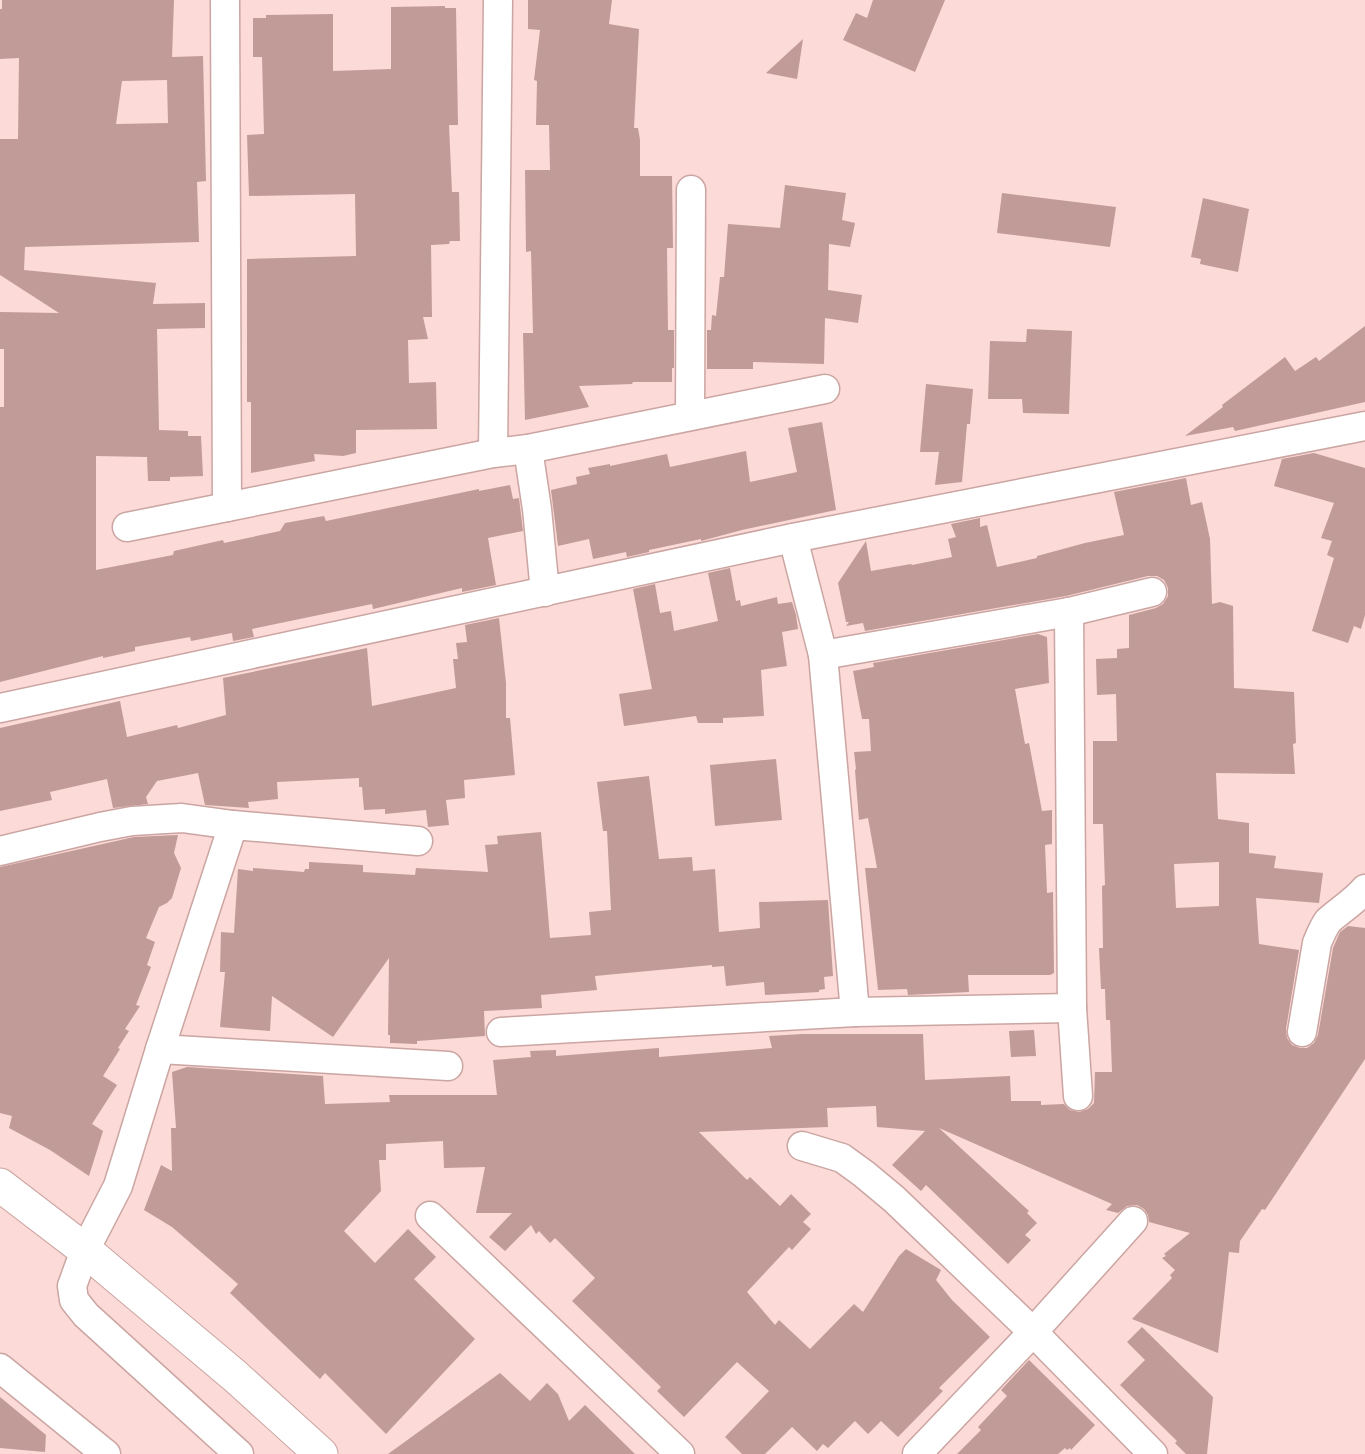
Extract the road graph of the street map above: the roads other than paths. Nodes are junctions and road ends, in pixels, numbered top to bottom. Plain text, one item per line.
1 (225, 0) edge
2 (498, 0) edge
3 (691, 190) dead end
4 (825, 389) dead end
5 (690, 415) junction
6 (1365, 426) edge
7 (528, 449) junction
8 (493, 453) junction
9 (227, 507) junction
10 (128, 527) dead end
11 (793, 538) junction
12 (545, 592) junction
13 (1152, 592) dead end
14 (1069, 612) junction
15 (823, 655) junction
16 (0, 708) edge
17 (233, 825) junction
18 (418, 841) dead end
19 (0, 851) edge
20 (1365, 889) edge
21 (1072, 1008) junction
22 (855, 1012) junction
23 (501, 1032) dead end
24 (1302, 1032) dead end
25 (160, 1049) junction
26 (448, 1066) dead end
27 (1078, 1096) dead end
28 (802, 1146) dead end
29 (0, 1185) edge
30 (430, 1216) dead end
31 (1132, 1221) dead end
32 (85, 1250) junction
33 (1033, 1332) junction
34 (0, 1368) edge
35 (106, 1454) edge
36 (238, 1454) edge
37 (321, 1454) edge
38 (681, 1454) edge
39 (917, 1454) edge
40 (1153, 1454) edge

1 - 9 street
2 - 8 street
3 - 5 street
4 - 5 street
5 - 7 street
6 - 11 street
7 - 8 street
7 - 12 street
8 - 9 street
9 - 10 street
11 - 12 street
11 - 15 street
12 - 16 street
13 - 14 street
14 - 15 street
14 - 21 street
15 - 22 street
17 - 18 street
17 - 19 street
17 - 25 street
20 - 24 street
21 - 22 street
21 - 27 street
22 - 23 street
25 - 26 street
25 - 32 street
28 - 33 street
29 - 32 main road
30 - 38 street
31 - 33 street
32 - 36 street
32 - 37 main road
33 - 39 street
33 - 40 street
34 - 35 street

